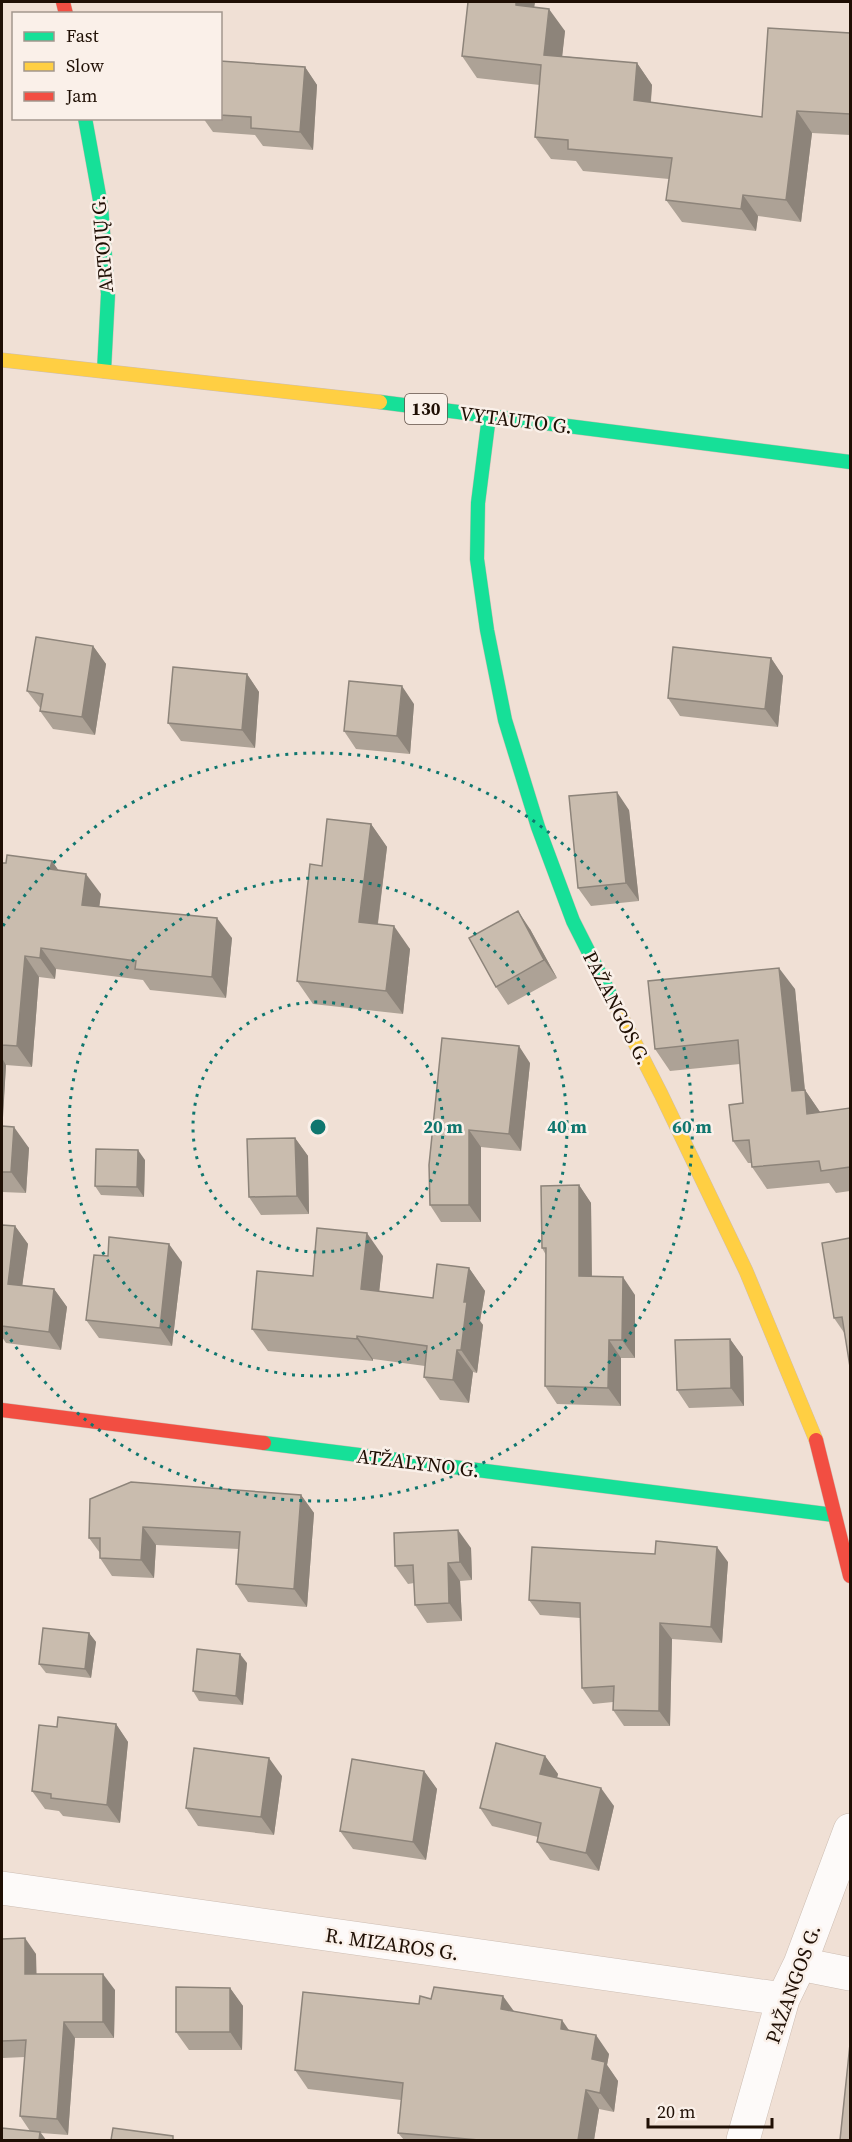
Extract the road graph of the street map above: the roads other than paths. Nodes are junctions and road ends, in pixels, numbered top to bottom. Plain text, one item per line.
1 (85, 120) edge
2 (2, 360) edge
3 (105, 370) junction
4 (489, 416) junction
5 (850, 462) edge
6 (2, 1410) edge
7 (834, 1515) junction
8 (850, 1576) edge
9 (850, 1830) edge
10 (2, 1888) edge
11 (800, 1964) junction
12 (850, 1974) edge
13 (783, 1999) junction
14 (743, 2140) edge

1 - 3 street, ARTOJŲ G.
2 - 3 street, VYTAUTO G. / 130
3 - 4 street, VYTAUTO G. / 130
4 - 5 street, VYTAUTO G. / 130
4 - 7 street, PAŽANGOS G.
6 - 7 street, ATŽALYNO G.
7 - 8 street, PAŽANGOS G.
9 - 11 street, PAŽANGOS G.
10 - 13 street, R. MIZAROS G.
11 - 12 street
11 - 13 street, PAŽANGOS G.
13 - 14 street, PAŽANGOS G.

